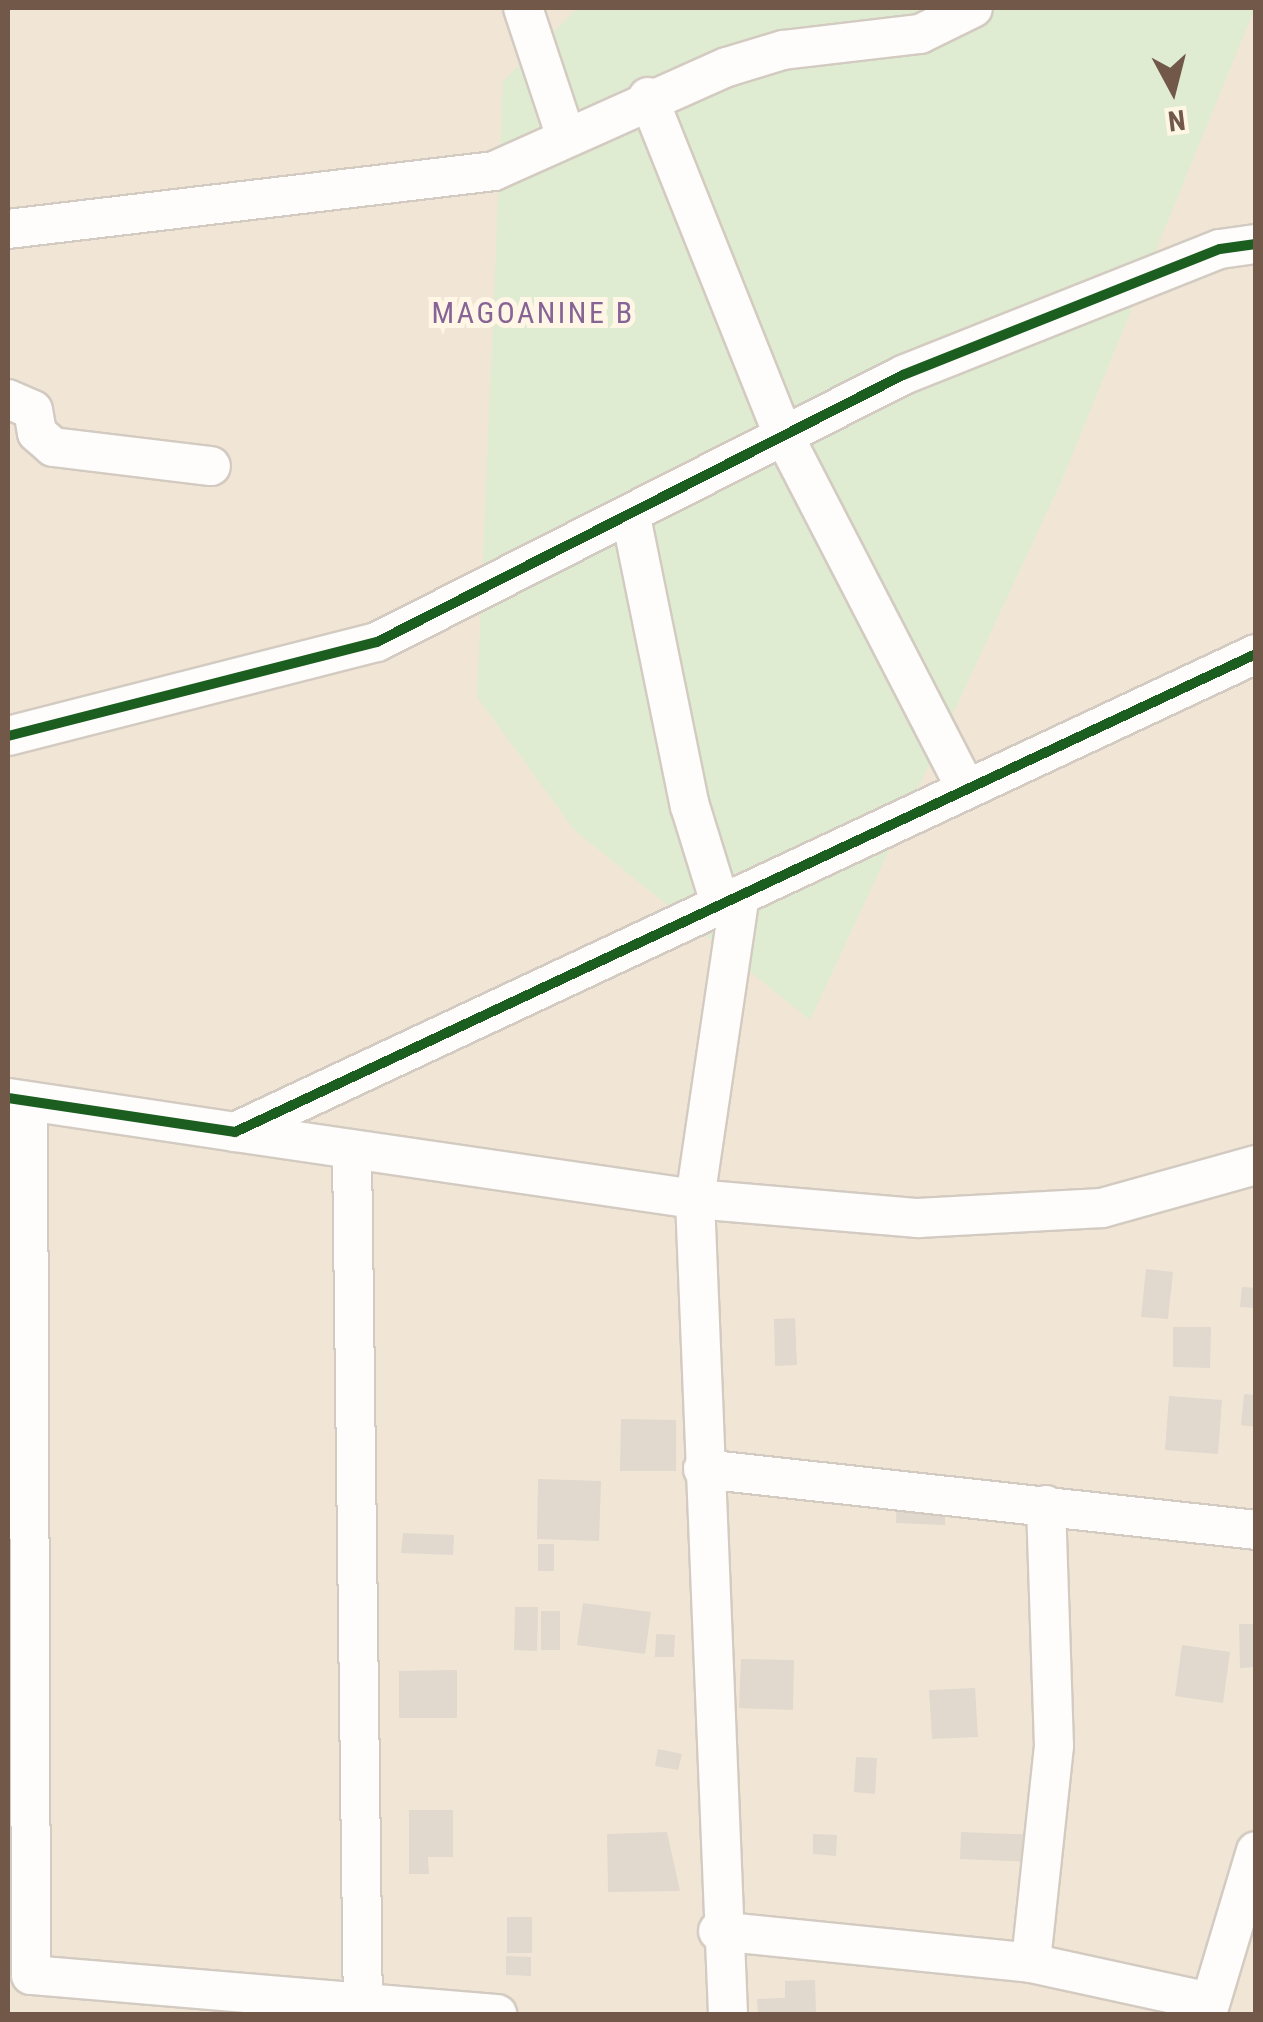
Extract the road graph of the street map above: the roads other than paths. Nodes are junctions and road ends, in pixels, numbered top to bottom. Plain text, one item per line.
1 (524, 8) edge
2 (973, 8) edge
3 (648, 97) junction
4 (566, 137) junction
5 (8, 229) edge
6 (1256, 244) edge
7 (8, 399) edge
8 (783, 434) junction
9 (211, 466) dead end
10 (631, 516) junction
11 (1256, 654) edge
12 (8, 736) edge
13 (964, 786) junction
14 (730, 899) junction
15 (18, 1101) edge
16 (235, 1132) junction
17 (352, 1151) junction
18 (1256, 1165) edge
19 (695, 1199) junction
20 (703, 1470) junction
21 (1046, 1506) junction
22 (1256, 1530) edge
23 (1256, 1851) edge
24 (718, 1931) junction
25 (1031, 1963) junction
26 (19, 1974) edge
27 (1208, 2008) edge
28 (363, 2010) edge
29 (497, 2014) edge
30 (728, 2014) edge

1 - 4 street
2 - 3 street
3 - 4 street
3 - 8 street
4 - 5 street
6 - 8 street
7 - 9 street
8 - 10 street
8 - 13 street
10 - 12 street
10 - 14 street
11 - 13 street
13 - 14 street
14 - 16 street
14 - 19 street
15 - 16 street
15 - 26 street
16 - 17 street
17 - 19 street
17 - 28 street
18 - 19 street
19 - 20 street
20 - 21 street
20 - 24 street
21 - 22 street
21 - 25 street
23 - 27 street
24 - 25 street
24 - 30 street
25 - 27 street
26 - 28 street
28 - 29 street

